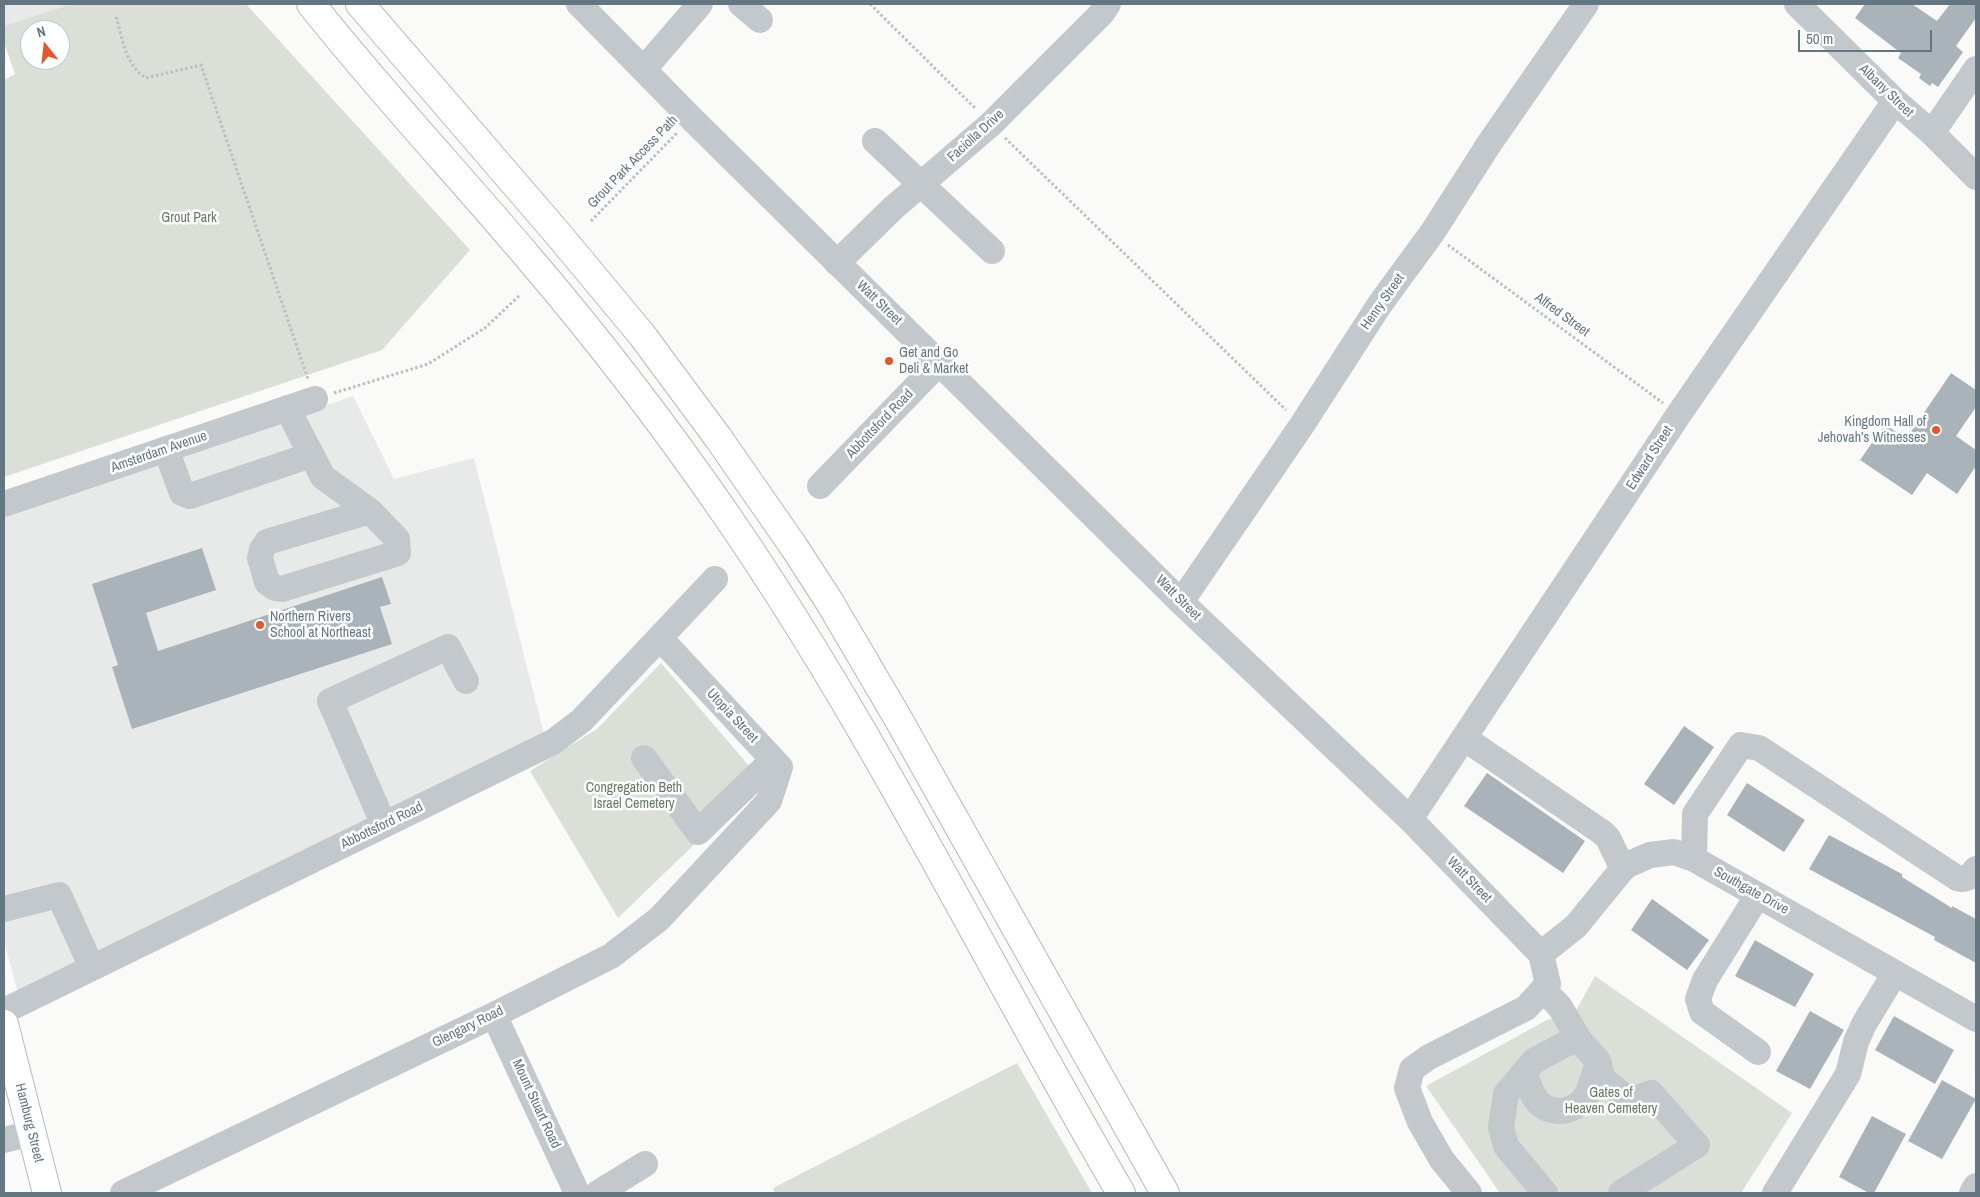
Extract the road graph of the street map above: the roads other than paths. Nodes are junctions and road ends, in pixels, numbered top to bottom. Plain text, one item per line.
1 (310, 4) edge
2 (360, 4) edge
3 (579, 4) edge
4 (700, 4) edge
5 (1108, 4) edge
6 (1586, 4) edge
7 (1797, 4) edge
8 (644, 69) junction
9 (1976, 69) edge
10 (1895, 101) junction
11 (1932, 133) junction
12 (875, 141) dead end
13 (1976, 177) edge
14 (920, 185) junction
15 (992, 251) dead end
16 (837, 263) junction
17 (940, 362) junction
18 (314, 399) road end
19 (287, 408) junction
20 (166, 449) junction
21 (312, 455) junction
22 (820, 486) dead end
23 (4, 504) edge
24 (370, 510) junction
25 (715, 579) dead end
26 (1181, 602) junction
27 (660, 638) junction
28 (466, 681) dead end
29 (1464, 738) junction
30 (644, 758) dead end
31 (773, 760) junction
32 (1410, 819) junction
33 (384, 825) junction
34 (1694, 859) junction
35 (1623, 868) junction
36 (1976, 869) edge
37 (1758, 895) junction
38 (4, 909) edge
39 (1542, 954) junction
40 (92, 968) junction
41 (1895, 973) junction
42 (1543, 989) junction
43 (4, 1012) edge
44 (494, 1015) junction
45 (1976, 1019) edge
46 (4, 1024) edge
47 (1578, 1037) junction
48 (1758, 1052) dead end
49 (1598, 1061) junction
50 (1525, 1072) junction
51 (32, 1133) junction
52 (4, 1140) edge
53 (645, 1164) dead end
54 (1976, 1186) edge
55 (47, 1193) edge
56 (123, 1193) edge
57 (577, 1193) edge
58 (598, 1193) edge
59 (1121, 1193) edge
60 (1165, 1193) edge
61 (1470, 1193) edge
62 (1546, 1193) edge
63 (1621, 1193) edge
64 (1775, 1193) edge
65 (1972, 1193) edge

1 - 59 main road
2 - 60 main road
3 - 8 street, Watt Street
4 - 8 street
5 - 14 street, Faciolla Drive
6 - 26 street, Henry Street
7 - 10 street, Albany Street
8 - 16 street, Watt Street
9 - 11 street
10 - 11 street, Albany Street
10 - 29 street, Edward Street
11 - 13 street, Albany Street
12 - 14 street
14 - 15 street
14 - 16 street, Faciolla Drive
16 - 17 street, Watt Street
17 - 22 street, Abbottsford Road
17 - 26 street, Watt Street
18 - 19 street, Amsterdam Avenue
19 - 20 street, Amsterdam Avenue
19 - 21 street
20 - 21 street
20 - 23 street, Amsterdam Avenue
21 - 24 street
24 - 24 street
25 - 27 street, Abbottsford Road
26 - 32 street, Watt Street
27 - 31 street, Utopia Street
27 - 33 street, Abbottsford Road
28 - 33 street
29 - 32 street, Edward Street
29 - 35 street
30 - 31 street
31 - 44 street, Glengary Road
32 - 39 street, Watt Street
33 - 40 street, Abbottsford Road
34 - 35 street, Southgate Drive
34 - 36 street
34 - 37 street, Southgate Drive
35 - 39 street, Southgate Drive
37 - 41 street, Southgate Drive
37 - 48 street
38 - 40 street
39 - 42 street
40 - 43 street, Abbottsford Road
41 - 45 street, Southgate Drive
41 - 64 street
42 - 47 street
42 - 61 street
44 - 56 street, Glengary Road
44 - 57 street, Mount Stuart Road
46 - 51 main road, Hamburg Street
47 - 49 street
47 - 50 street
49 - 50 street
49 - 63 street
50 - 62 street
51 - 52 street
51 - 55 main road, Hamburg Street
53 - 58 street
54 - 65 street

